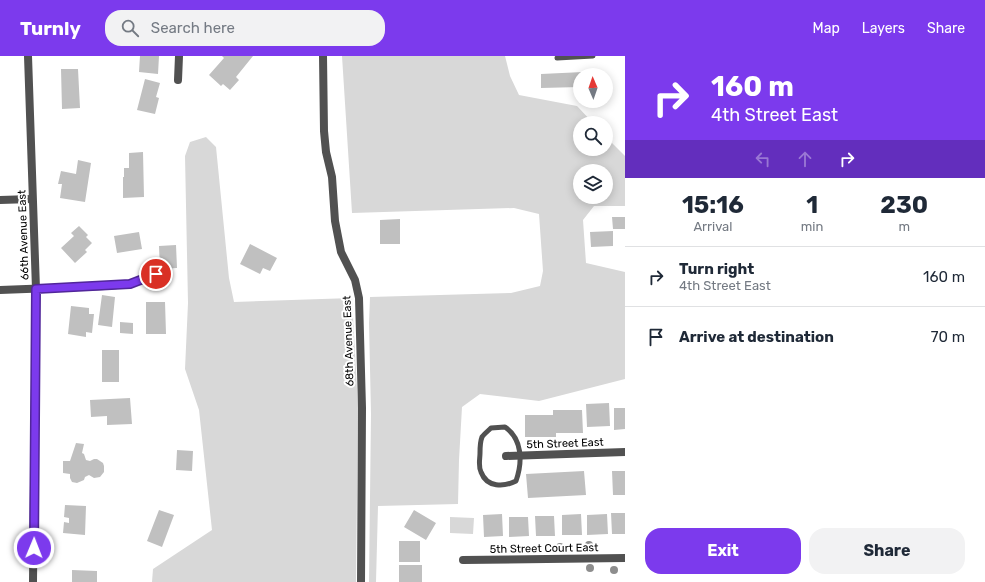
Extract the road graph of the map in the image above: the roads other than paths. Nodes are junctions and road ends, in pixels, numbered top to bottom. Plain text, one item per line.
1 (28, 56) edge
2 (179, 56) edge
3 (323, 56) edge
4 (593, 56) edge
5 (557, 58) dead end
6 (178, 80) dead end
7 (32, 198) junction
8 (0, 200) edge
9 (156, 274) dead end
10 (36, 289) junction
11 (0, 290) edge
12 (625, 452) edge
13 (506, 456) dead end
14 (520, 456) junction
15 (625, 558) edge
16 (463, 560) dead end
17 (33, 582) edge
18 (361, 582) edge

1 - 7 street, 66th Avenue East
2 - 6 street
3 - 18 street, 68th Avenue East
4 - 5 lane
7 - 8 street
7 - 10 street, 66th Avenue East
9 - 10 street
10 - 11 street
10 - 17 street, 66th Avenue East
12 - 14 street, 5th Street East
13 - 14 street, 5th Street East
14 - 14 lane
15 - 16 street, 5th Street Court East

